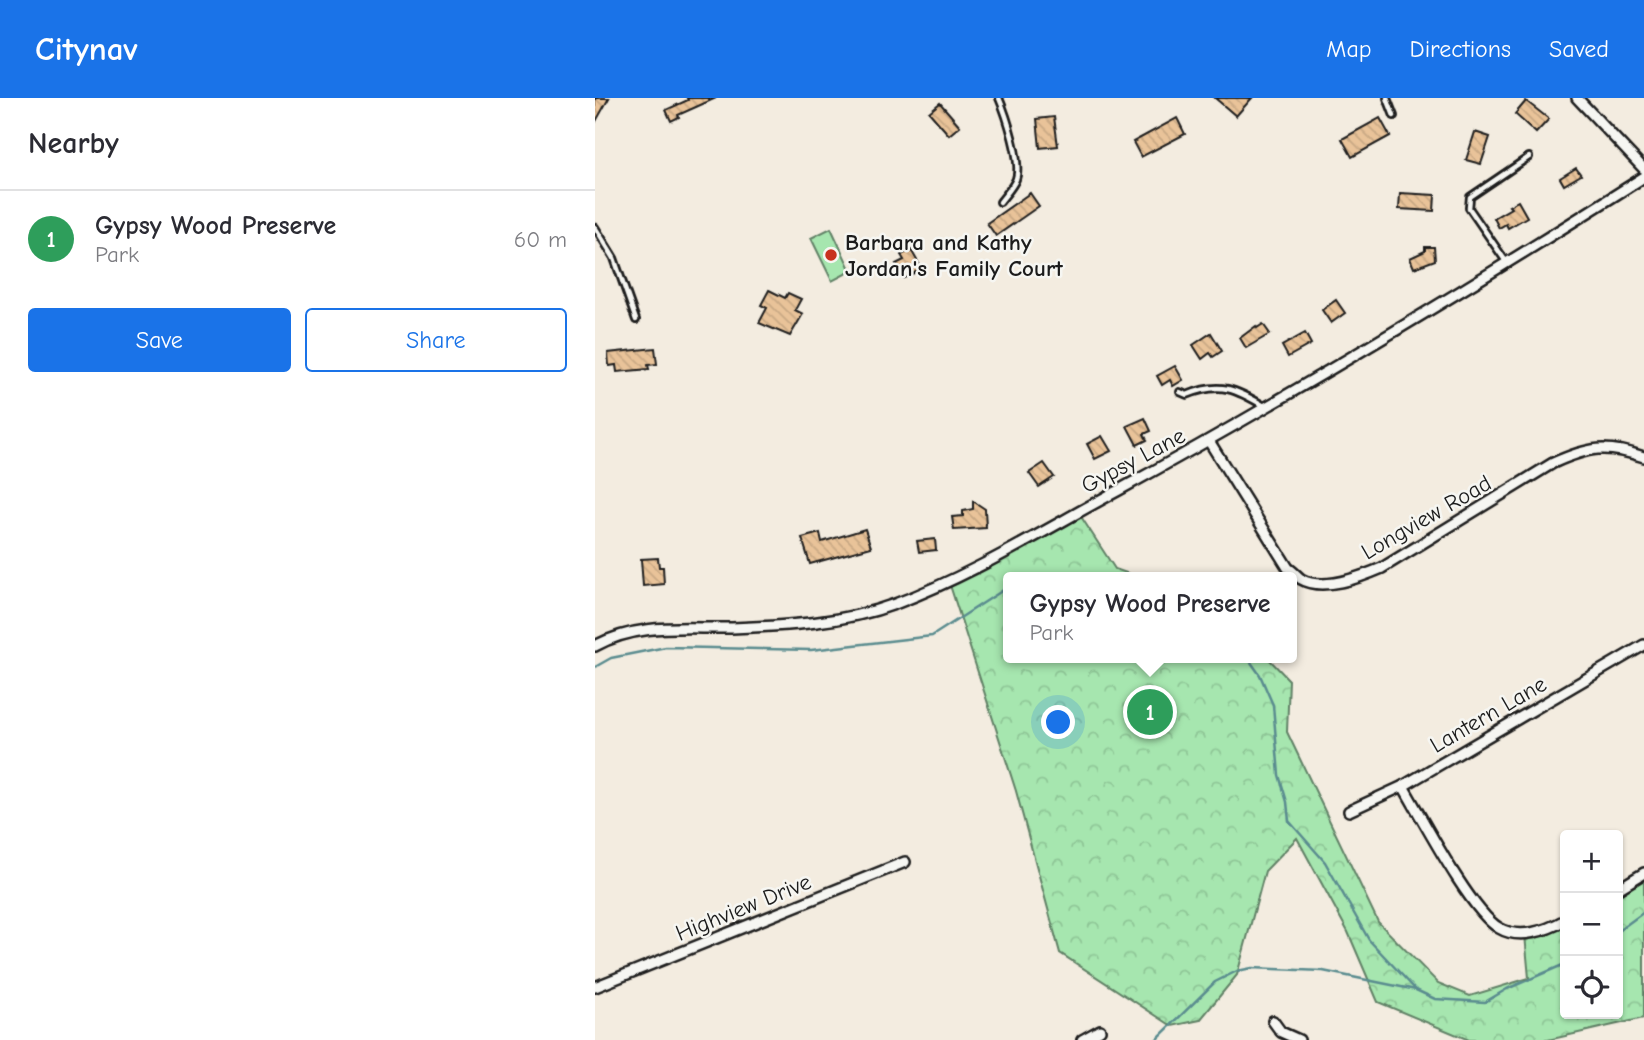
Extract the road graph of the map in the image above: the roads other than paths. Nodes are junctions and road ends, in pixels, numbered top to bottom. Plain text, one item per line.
1 (999, 98) edge
2 (1387, 98) edge
3 (1577, 98) edge
4 (1394, 116) dead end
5 (1529, 157) dead end
6 (1644, 169) edge
7 (1644, 177) edge
8 (1000, 202) dead end
9 (595, 227) edge
10 (1507, 264) junction
11 (636, 320) dead end
12 (1180, 392) dead end
13 (1266, 407) junction
14 (1209, 441) junction
15 (1644, 457) edge
16 (1293, 572) edge
17 (1297, 575) edge
18 (1644, 645) edge
19 (595, 646) edge
20 (1402, 786) junction
21 (1349, 811) dead end
22 (905, 862) dead end
23 (1644, 873) edge
24 (1623, 886) edge
25 (1560, 922) edge
26 (595, 987) edge
27 (1273, 1021) dead end
28 (1100, 1030) dead end
29 (1082, 1040) edge
30 (1299, 1040) edge

1 - 8 lane
2 - 4 lane
3 - 6 street
5 - 10 lane
7 - 10 street, Gypsy Lane
9 - 11 lane
10 - 13 street, Gypsy Lane
12 - 13 lane
13 - 14 street, Gypsy Lane
14 - 16 street, Longview Road
14 - 19 street, Gypsy Lane
15 - 17 street, Longview Road
18 - 20 street, Lantern Lane
20 - 21 street, Lantern Lane
20 - 25 street
22 - 26 street, Highview Drive
23 - 24 street
27 - 30 street
28 - 29 street

